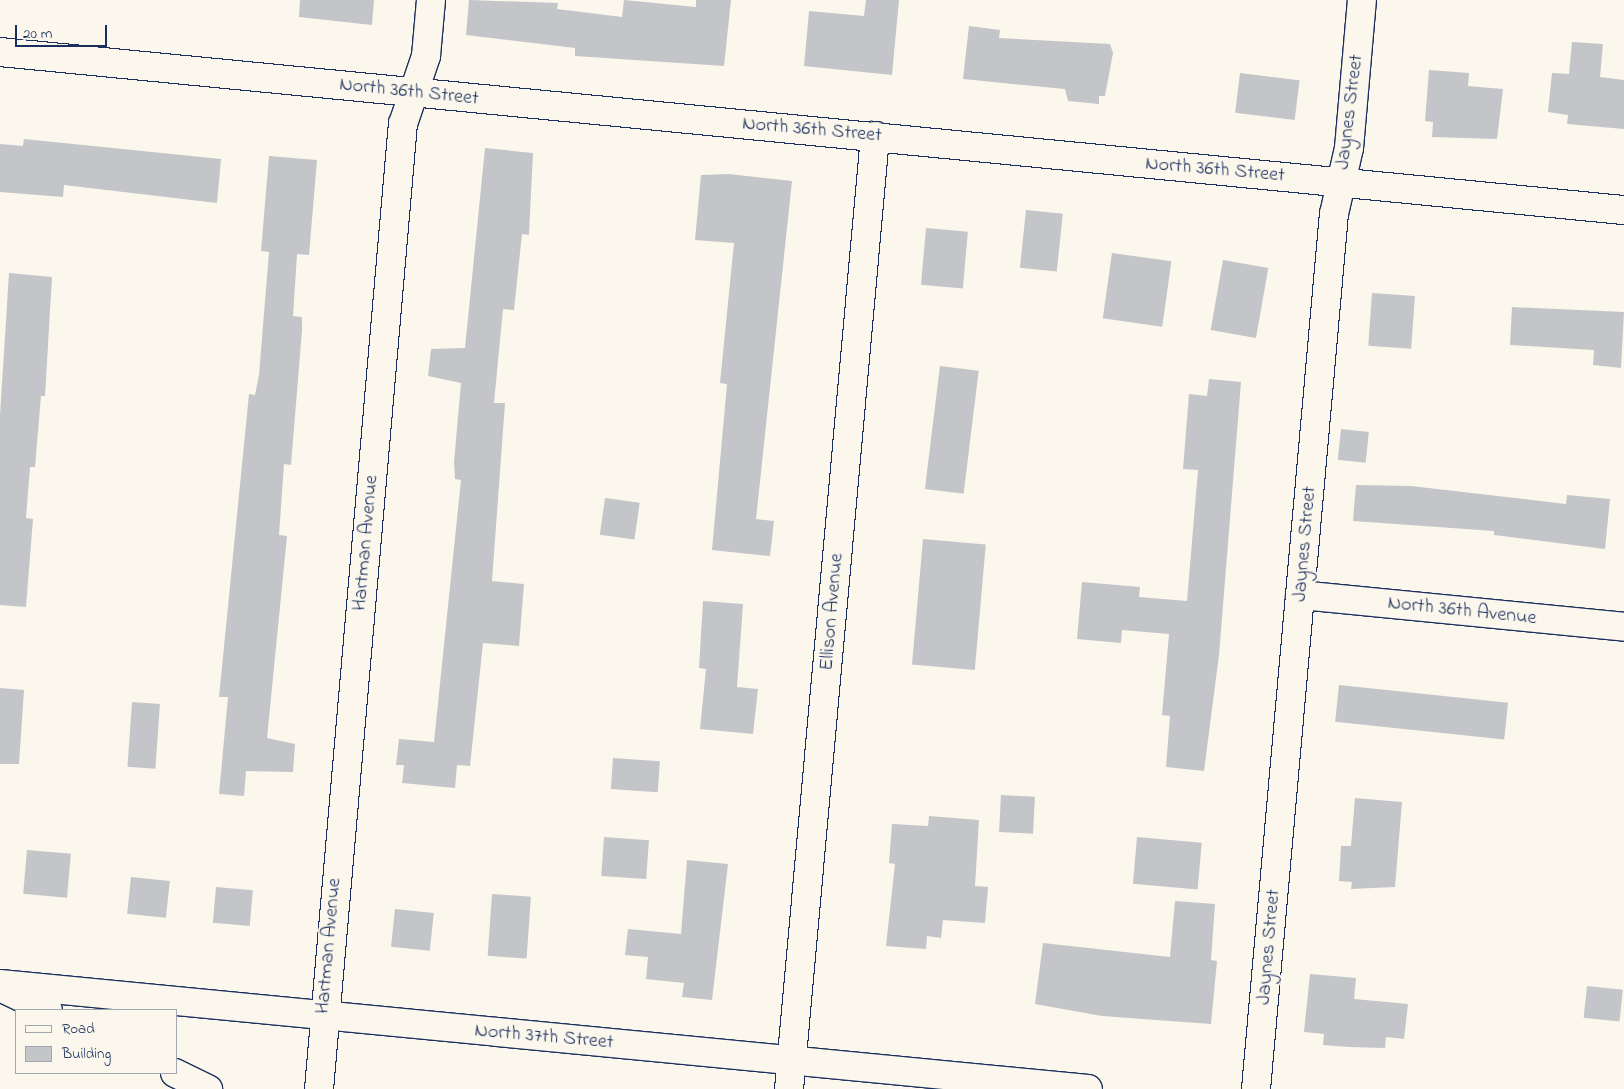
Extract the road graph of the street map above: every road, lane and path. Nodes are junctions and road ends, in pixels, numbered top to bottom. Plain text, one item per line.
1 (431, 0) edge
2 (1362, 0) edge
3 (0, 52) edge
4 (414, 93) junction
5 (875, 136) junction
6 (1341, 182) junction
7 (1624, 210) edge
8 (1300, 595) junction
9 (1624, 627) edge
10 (0, 985) edge
11 (46, 1009) edge
12 (323, 1016) junction
13 (791, 1060) junction
14 (177, 1074) edge
15 (208, 1089) edge
16 (318, 1089) edge
17 (789, 1089) edge
18 (1088, 1089) edge
19 (1256, 1089) edge

1 - 4 street, Hartman Avenue
2 - 6 street, Jaynes Street
3 - 4 street, North 36th Street
4 - 5 street, North 36th Street
4 - 12 street, Hartman Avenue
5 - 6 street, North 36th Street
5 - 13 street, Ellison Avenue
6 - 7 street, North 36th Street
6 - 8 street, Jaynes Street
8 - 9 street, North 36th Avenue
8 - 19 street, Jaynes Street
10 - 11 street
10 - 12 street, North 37th Street
12 - 13 street, North 37th Street
12 - 16 street, Hartman Avenue
13 - 17 street, Ellison Avenue
13 - 18 street, North 37th Street
14 - 15 street

